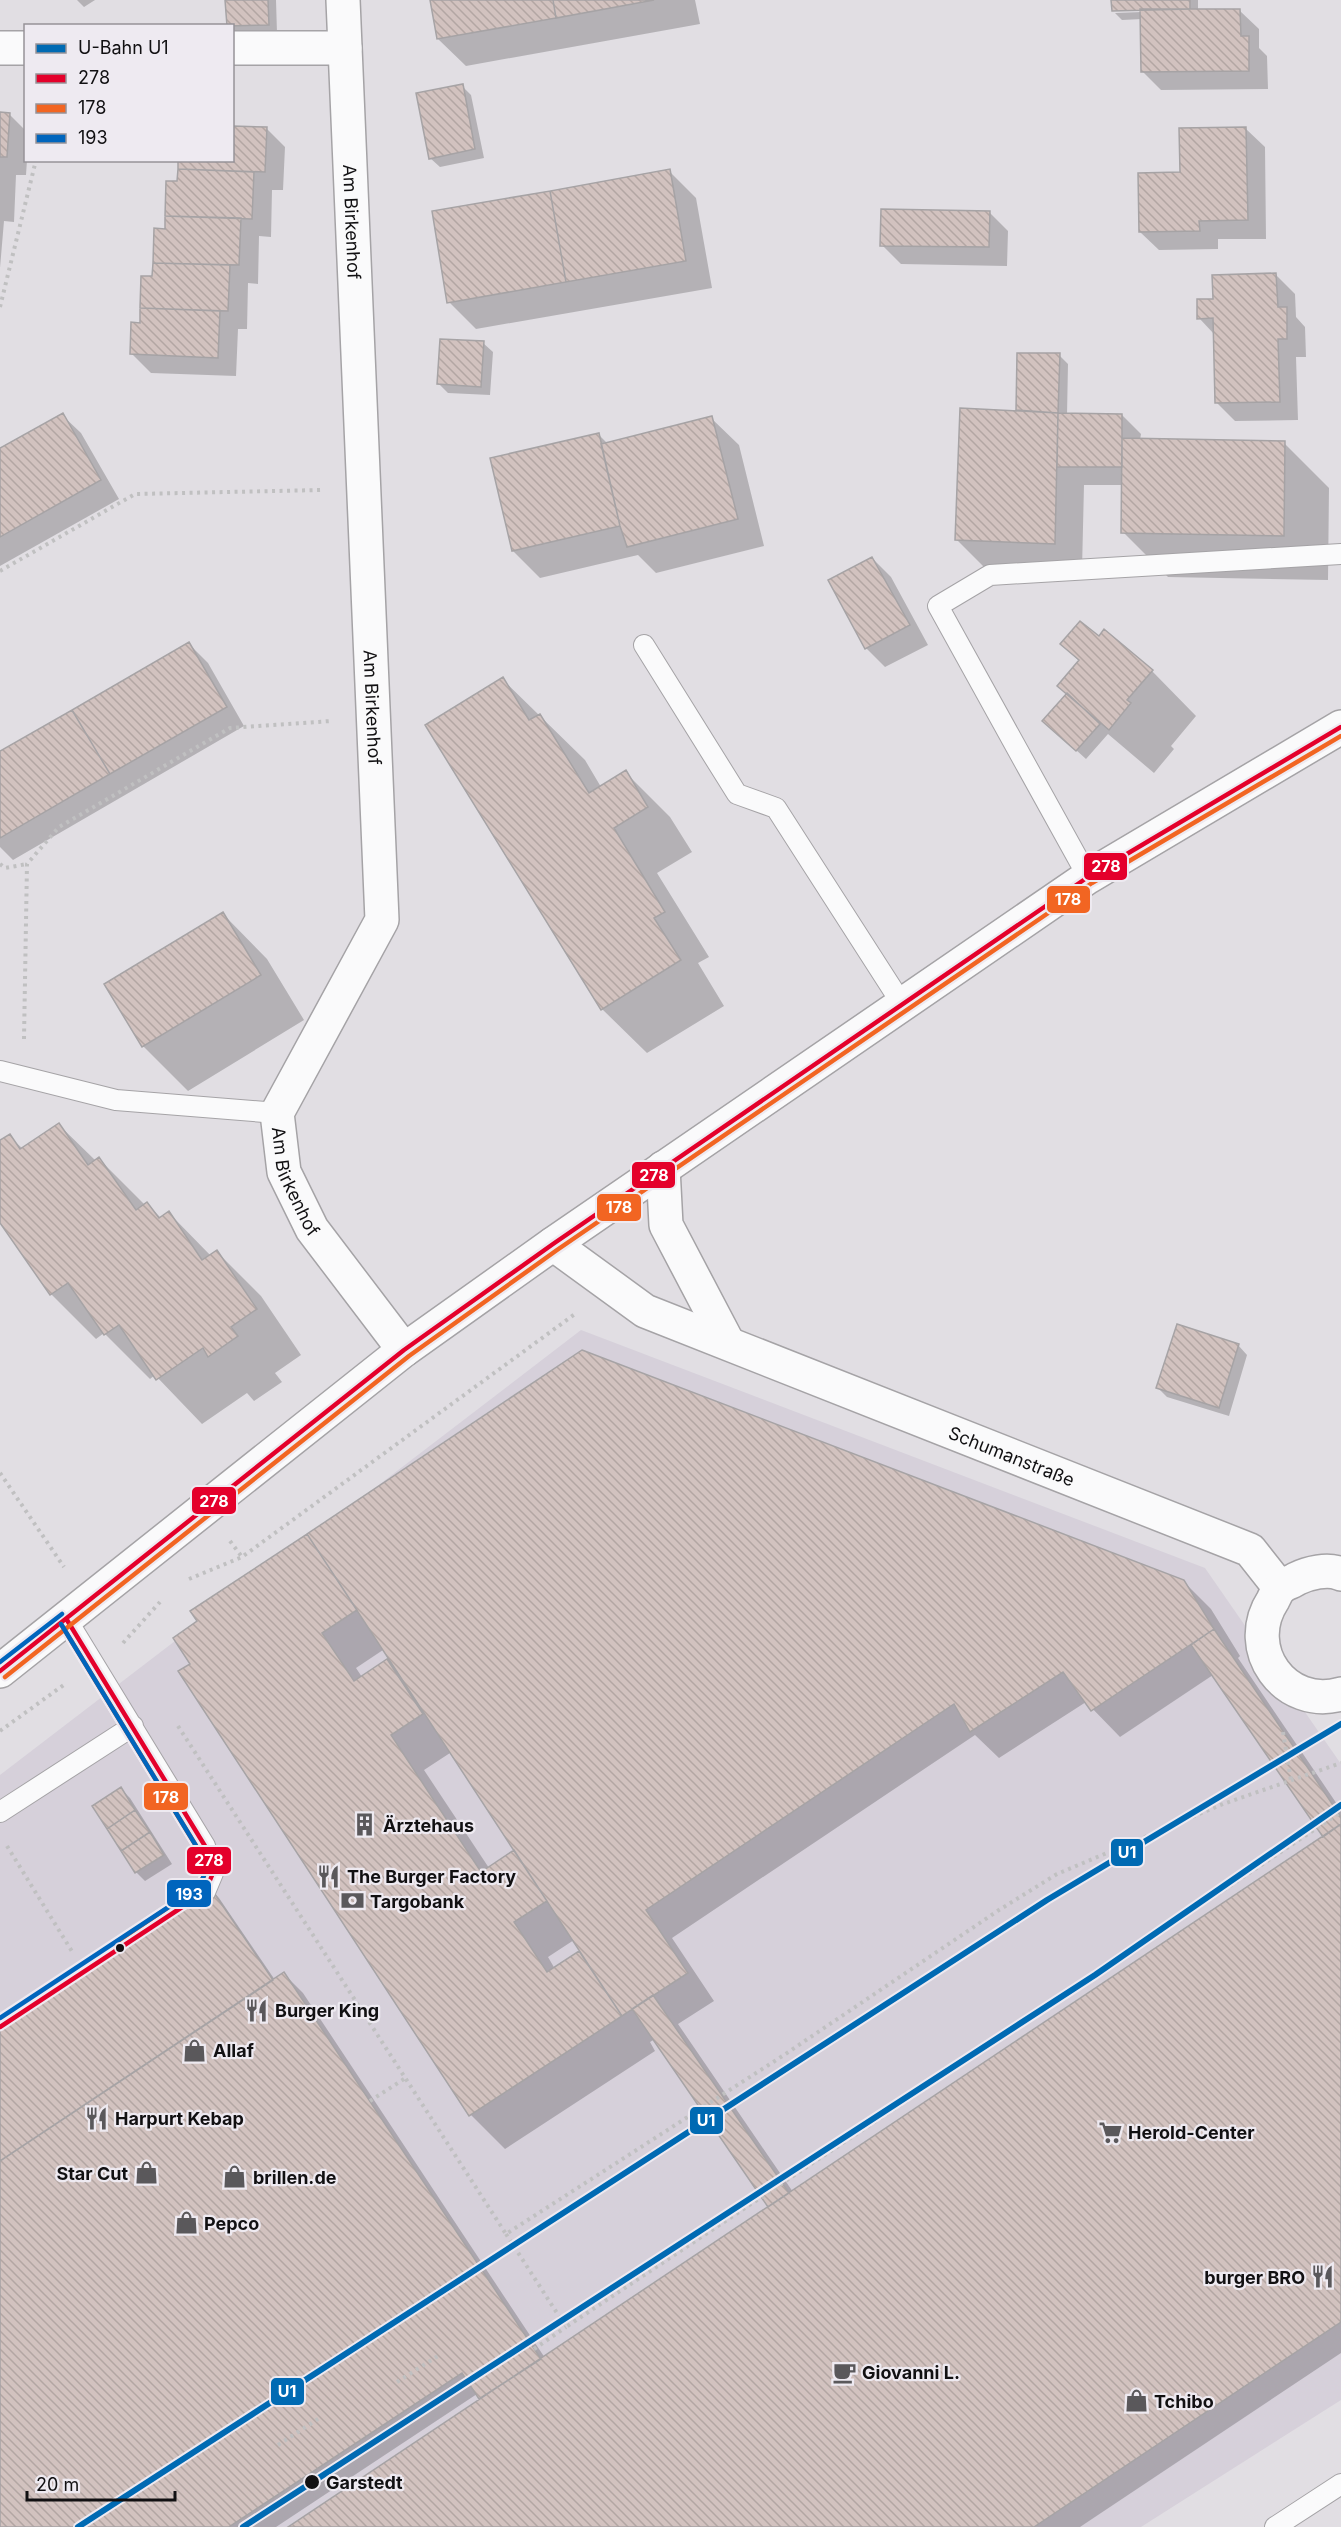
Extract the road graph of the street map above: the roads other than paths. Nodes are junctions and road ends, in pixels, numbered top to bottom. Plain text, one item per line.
1 (343, 0) edge
2 (0, 48) edge
3 (24, 48) edge
4 (234, 48) edge
5 (345, 48) junction
6 (1341, 554) edge
7 (644, 645) dead end
8 (1341, 727) edge
9 (1088, 877) junction
10 (902, 1004) junction
11 (0, 1071) edge
12 (277, 1113) junction
13 (663, 1168) junction
14 (553, 1244) junction
15 (728, 1343) junction
16 (404, 1350) junction
17 (1341, 1574) edge
18 (1280, 1588) junction
19 (78, 1611) junction
20 (0, 1671) edge
21 (1341, 1694) edge
22 (133, 1726) junction
23 (0, 1812) edge
24 (205, 1892) dead end
25 (1341, 2484) edge
26 (1275, 2527) edge

1 - 5 street, Am Birkenhof
2 - 3 street
4 - 5 street
5 - 12 street, Am Birkenhof
6 - 9 lane
7 - 10 lane
8 - 9 street
9 - 10 street
10 - 13 street
11 - 12 lane
12 - 16 street, Am Birkenhof
13 - 14 street
13 - 15 street
14 - 15 street, Schumanstraße
14 - 16 street
15 - 18 street, Schumanstraße
16 - 19 street
17 - 18 street
18 - 21 street
19 - 20 street
19 - 22 lane
22 - 23 lane
22 - 24 lane
25 - 26 lane

